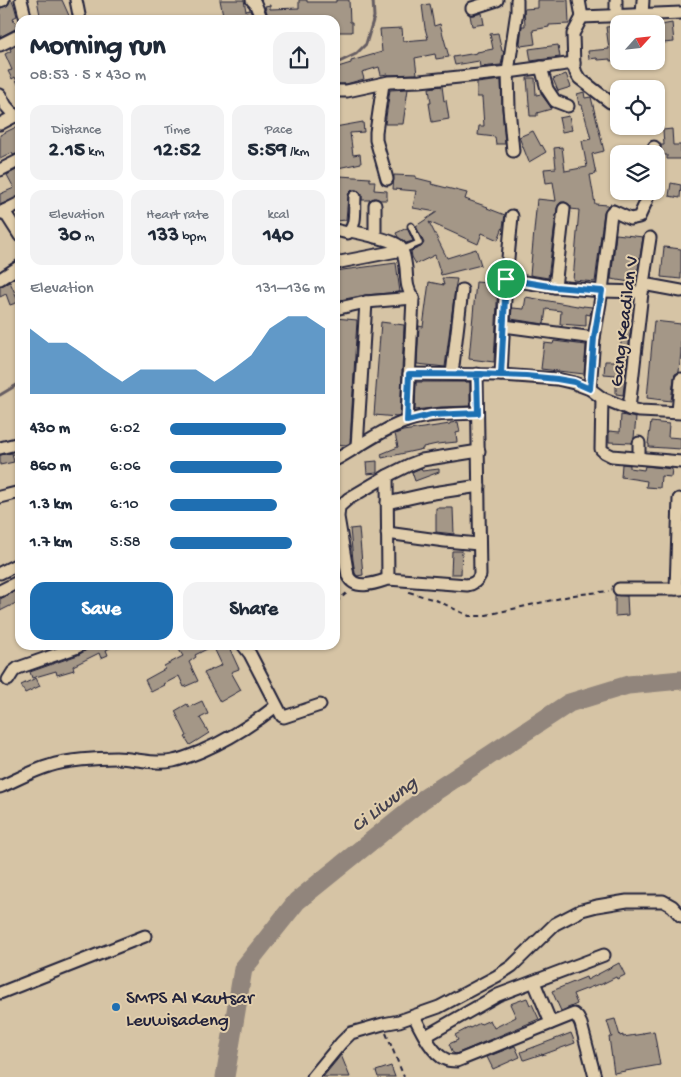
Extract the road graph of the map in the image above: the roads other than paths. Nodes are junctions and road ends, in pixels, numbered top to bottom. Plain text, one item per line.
1 (22, 0) edge
2 (76, 0) edge
3 (252, 0) edge
4 (497, 0) edge
5 (517, 0) edge
6 (579, 0) edge
7 (616, 0) edge
8 (643, 0) edge
9 (472, 8) dead end
10 (681, 13) edge
11 (25, 15) edge
12 (79, 15) edge
13 (260, 15) edge
14 (616, 15) edge
15 (642, 15) joint
16 (610, 16) edge
17 (582, 17) junction
18 (15, 38) edge
19 (0, 46) edge
20 (574, 63) junction
21 (541, 67) junction
22 (508, 72) junction
23 (383, 84) junction
24 (340, 91) edge
25 (0, 96) edge
26 (610, 102) dead end
27 (568, 106) dead end
28 (15, 114) edge
29 (15, 117) edge
30 (0, 124) edge
31 (513, 151) dead end
32 (15, 162) edge
33 (0, 170) edge
34 (387, 179) dead end
35 (355, 197) dead end
36 (647, 200) edge
37 (375, 205) dead end
38 (15, 206) edge
39 (564, 209) dead end
40 (2, 212) edge
41 (512, 218) dead end
42 (411, 226) dead end
43 (15, 229) edge
44 (340, 231) edge
45 (350, 231) junction
46 (374, 237) junction
47 (650, 238) dead end
48 (402, 250) junction
49 (340, 262) edge
50 (15, 269) edge
51 (0, 279) edge
52 (506, 279) junction
53 (555, 287) junction
54 (643, 288) junction
55 (462, 290) dead end
56 (602, 291) junction
57 (681, 292) edge
58 (413, 298) junction
59 (366, 302) junction
60 (340, 308) edge
61 (504, 326) junction
62 (594, 338) junction
63 (409, 374) junction
64 (452, 374) junction
65 (477, 374) junction
66 (501, 375) junction
67 (681, 379) edge
68 (590, 389) junction
69 (602, 398) junction
70 (630, 409) junction
71 (679, 412) edge
72 (478, 413) junction
73 (407, 421) junction
74 (639, 443) dead end
75 (15, 444) edge
76 (356, 447) junction
77 (0, 448) edge
78 (478, 451) junction
79 (340, 457) edge
80 (638, 458) junction
81 (681, 462) edge
82 (387, 476) junction
83 (479, 486) junction
84 (15, 493) edge
85 (0, 497) edge
86 (679, 499) dead end
87 (387, 503) junction
88 (340, 505) edge
89 (340, 529) edge
90 (387, 533) junction
91 (479, 544) junction
92 (15, 566) edge
93 (0, 573) edge
94 (388, 579) junction
95 (15, 584) edge
96 (618, 589) road end
97 (679, 589) edge
98 (0, 591) edge
99 (68, 650) edge
100 (247, 650) edge
101 (4, 682) edge
102 (320, 704) dead end
103 (276, 706) junction
104 (0, 787) edge
105 (681, 916) edge
106 (145, 936) dead end
107 (604, 955) dead end
108 (534, 982) junction
109 (0, 993) edge
110 (414, 1016) junction
111 (551, 1023) junction
112 (426, 1036) junction
113 (313, 1077) edge
114 (595, 1077) edge

1 - 11 street
2 - 12 street
3 - 13 street
4 - 9 street
5 - 22 street
6 - 17 street
7 - 14 street
8 - 15 street
10 - 15 street
16 - 17 street
17 - 20 street
18 - 19 street
20 - 21 street
20 - 26 street
21 - 22 street
21 - 27 street
22 - 23 street
22 - 31 street
23 - 24 street
23 - 34 street
25 - 28 street
29 - 30 street
32 - 33 street
35 - 45 street
36 - 56 street
37 - 46 street
38 - 40 street
39 - 53 street
40 - 43 street
41 - 52 street
42 - 48 lane
44 - 45 street
45 - 46 street
46 - 48 street
47 - 54 street, Gang Keadilan V
48 - 49 street
48 - 58 street
50 - 51 street
52 - 53 street
52 - 61 street
53 - 56 street
54 - 56 street
54 - 57 street
54 - 70 street, Gang Keadilan V
55 - 64 street
56 - 62 street
58 - 59 street
58 - 63 street
59 - 60 street
59 - 76 street
61 - 62 street
61 - 66 street
62 - 68 street
63 - 64 street
63 - 73 street
64 - 65 street
65 - 66 street
65 - 72 street
66 - 68 street
67 - 71 street
68 - 69 street
69 - 70 street
69 - 80 street
70 - 71 street
72 - 73 street
72 - 78 street
73 - 76 street
74 - 80 street
75 - 77 street
76 - 79 street
78 - 82 street
78 - 83 street
80 - 81 street
82 - 87 street
82 - 88 street
83 - 87 street
83 - 91 street
84 - 85 street
86 - 97 street
87 - 90 street
89 - 94 street
90 - 91 street
90 - 94 street
91 - 94 street
92 - 93 street
95 - 98 street
96 - 97 street
99 - 101 street
100 - 103 street
102 - 103 street
103 - 104 street
105 - 110 street
106 - 109 street
107 - 108 street
108 - 111 street
108 - 112 street
110 - 112 street
110 - 113 street
111 - 112 street
111 - 114 street

